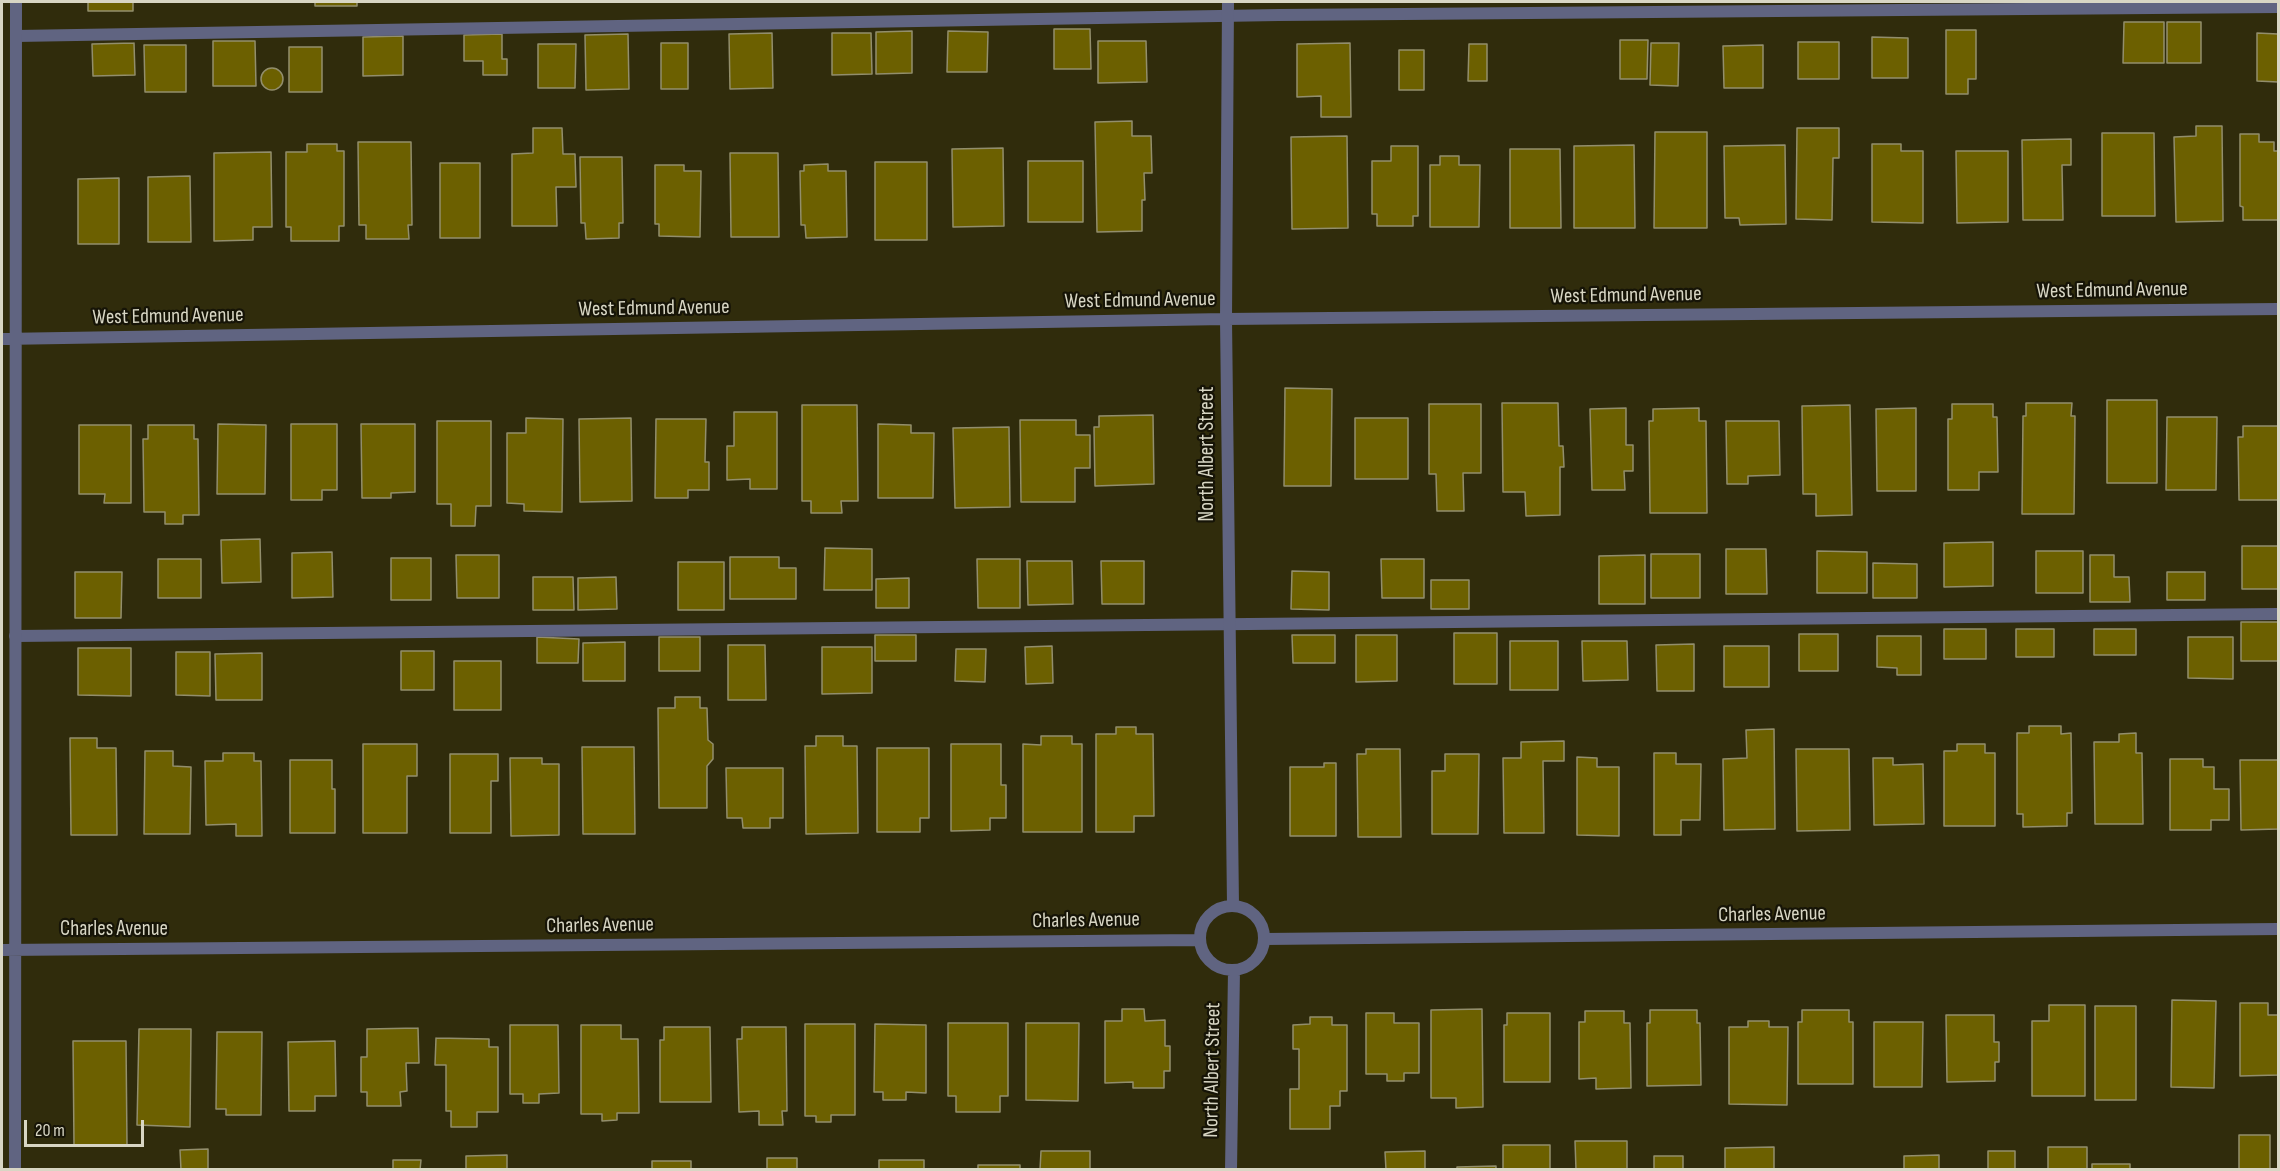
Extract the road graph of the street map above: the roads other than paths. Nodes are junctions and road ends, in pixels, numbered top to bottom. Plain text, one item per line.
1 (16, 2) edge
2 (1228, 2) edge
3 (2278, 7) edge
4 (1228, 16) junction
5 (16, 36) junction
6 (2278, 309) edge
7 (1226, 320) junction
8 (8, 339) edge
9 (2278, 614) edge
10 (1228, 625) junction
11 (15, 636) junction
12 (1233, 905) junction
13 (2278, 929) edge
14 (1265, 939) junction
15 (1200, 940) junction
16 (16, 950) junction
17 (2, 951) edge
18 (1234, 970) junction
19 (15, 1170) edge
20 (1231, 1170) edge

1 - 5 street
2 - 4 street, North Albert Street
3 - 4 street
4 - 5 street
4 - 7 street, North Albert Street
5 - 8 street
6 - 7 street, West Edmund Avenue
7 - 8 street, West Edmund Avenue
7 - 10 street, North Albert Street
8 - 11 street
9 - 10 street
10 - 11 street
10 - 12 street, North Albert Street
11 - 16 street
12 - 14 street
12 - 15 street
13 - 14 street, Charles Avenue
14 - 18 street
15 - 16 street, Charles Avenue
15 - 18 street
16 - 17 street, Charles Avenue
16 - 19 street
18 - 20 street, North Albert Street

